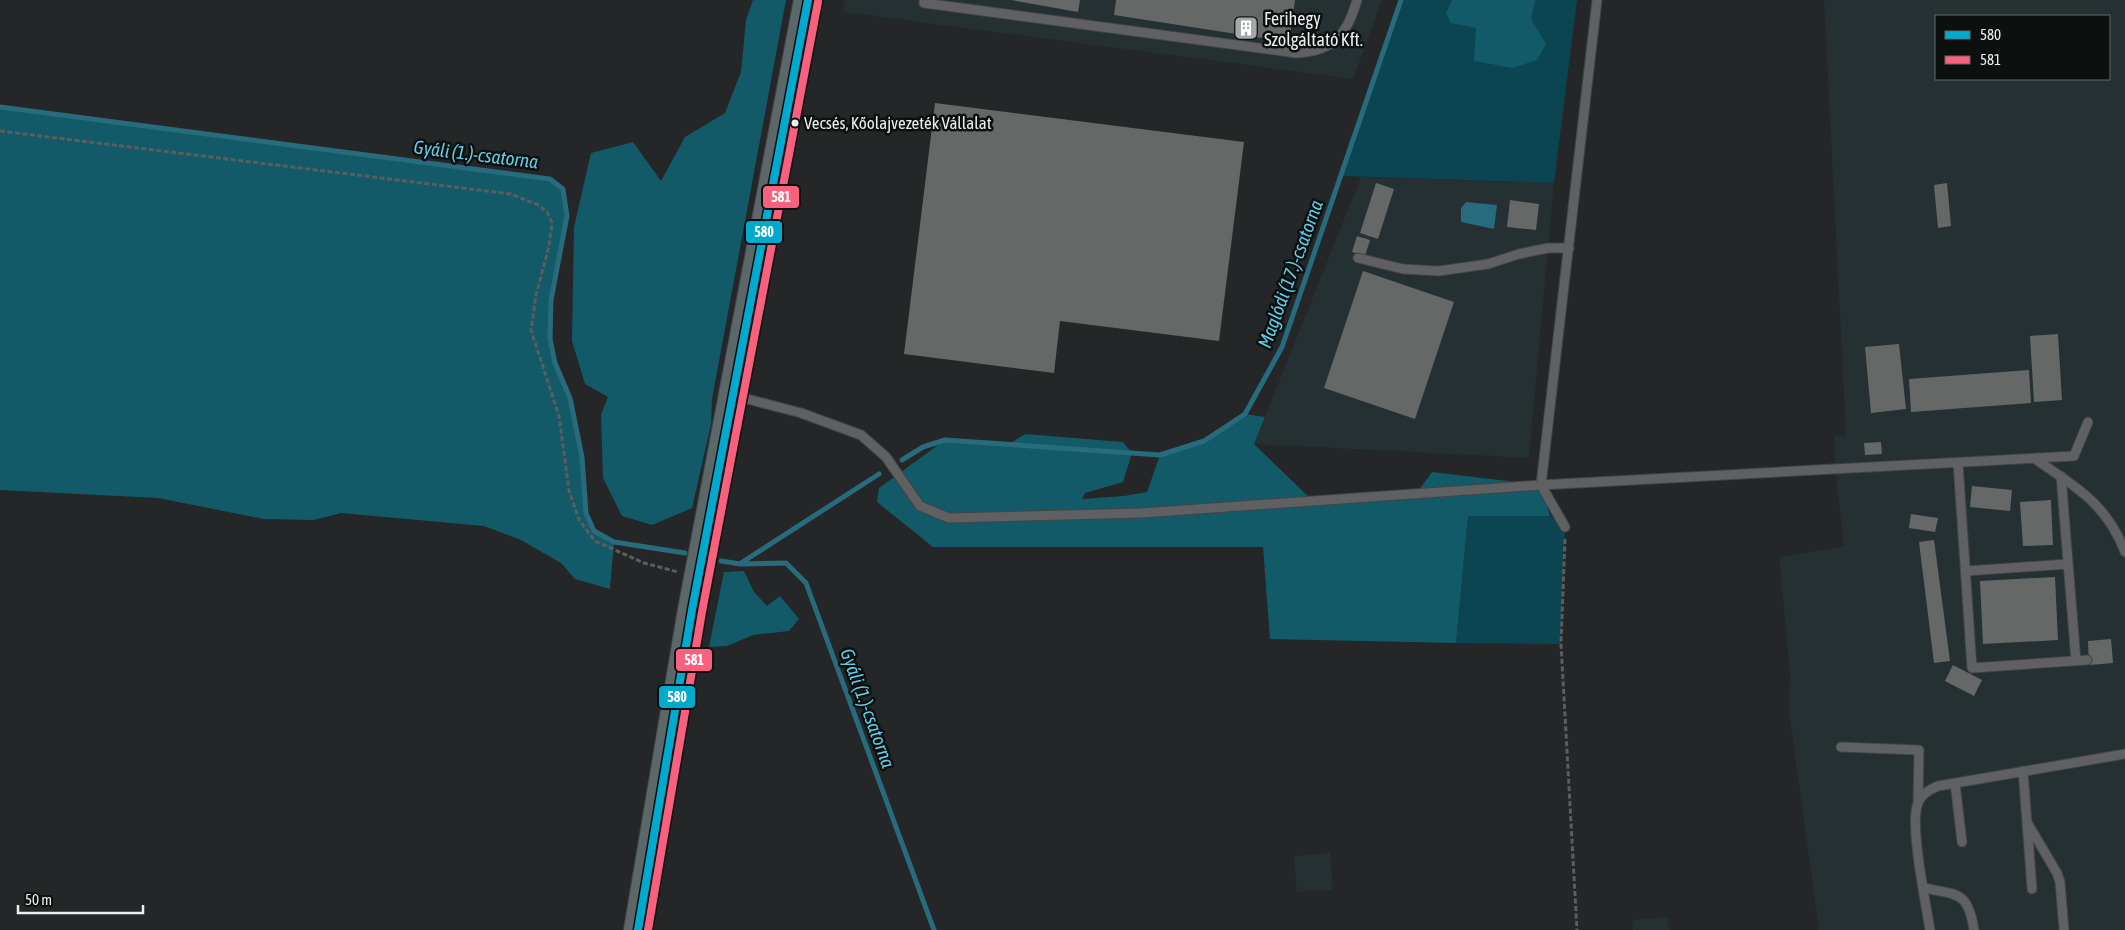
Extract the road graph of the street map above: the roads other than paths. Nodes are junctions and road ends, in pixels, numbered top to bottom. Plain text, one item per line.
1 (808, 0) edge
2 (924, 0) edge
3 (1357, 0) edge
4 (1597, 0) edge
5 (1569, 248) junction
6 (1358, 258) dead end
7 (734, 395) junction
8 (2088, 422) dead end
9 (2035, 459) junction
10 (1958, 463) junction
11 (2061, 476) junction
12 (1541, 485) junction
13 (1565, 527) road end
14 (2125, 552) edge
15 (2068, 564) junction
16 (1966, 571) junction
17 (2087, 660) dead end
18 (2076, 661) junction
19 (1841, 747) dead end
20 (2125, 754) edge
21 (2023, 771) junction
22 (1955, 783) junction
23 (1918, 801) junction
24 (2026, 821) junction
25 (1962, 842) dead end
26 (1924, 888) junction
27 (2032, 889) dead end
28 (638, 930) edge
29 (1930, 930) edge
30 (1974, 930) edge
31 (2064, 930) edge

1 - 7 main road
2 - 3 lane
4 - 5 lane
5 - 6 lane
5 - 12 lane
7 - 12 lane
7 - 28 main road
8 - 9 lane
9 - 10 lane
9 - 11 lane
10 - 12 lane
10 - 16 lane
11 - 14 lane
11 - 15 lane
12 - 13 lane
15 - 16 lane
15 - 18 lane
16 - 18 lane
17 - 18 lane
19 - 23 lane
20 - 21 lane
21 - 22 lane
21 - 24 lane
22 - 23 lane
22 - 25 lane
23 - 26 lane
24 - 27 lane
24 - 31 lane
26 - 29 lane
26 - 30 lane

